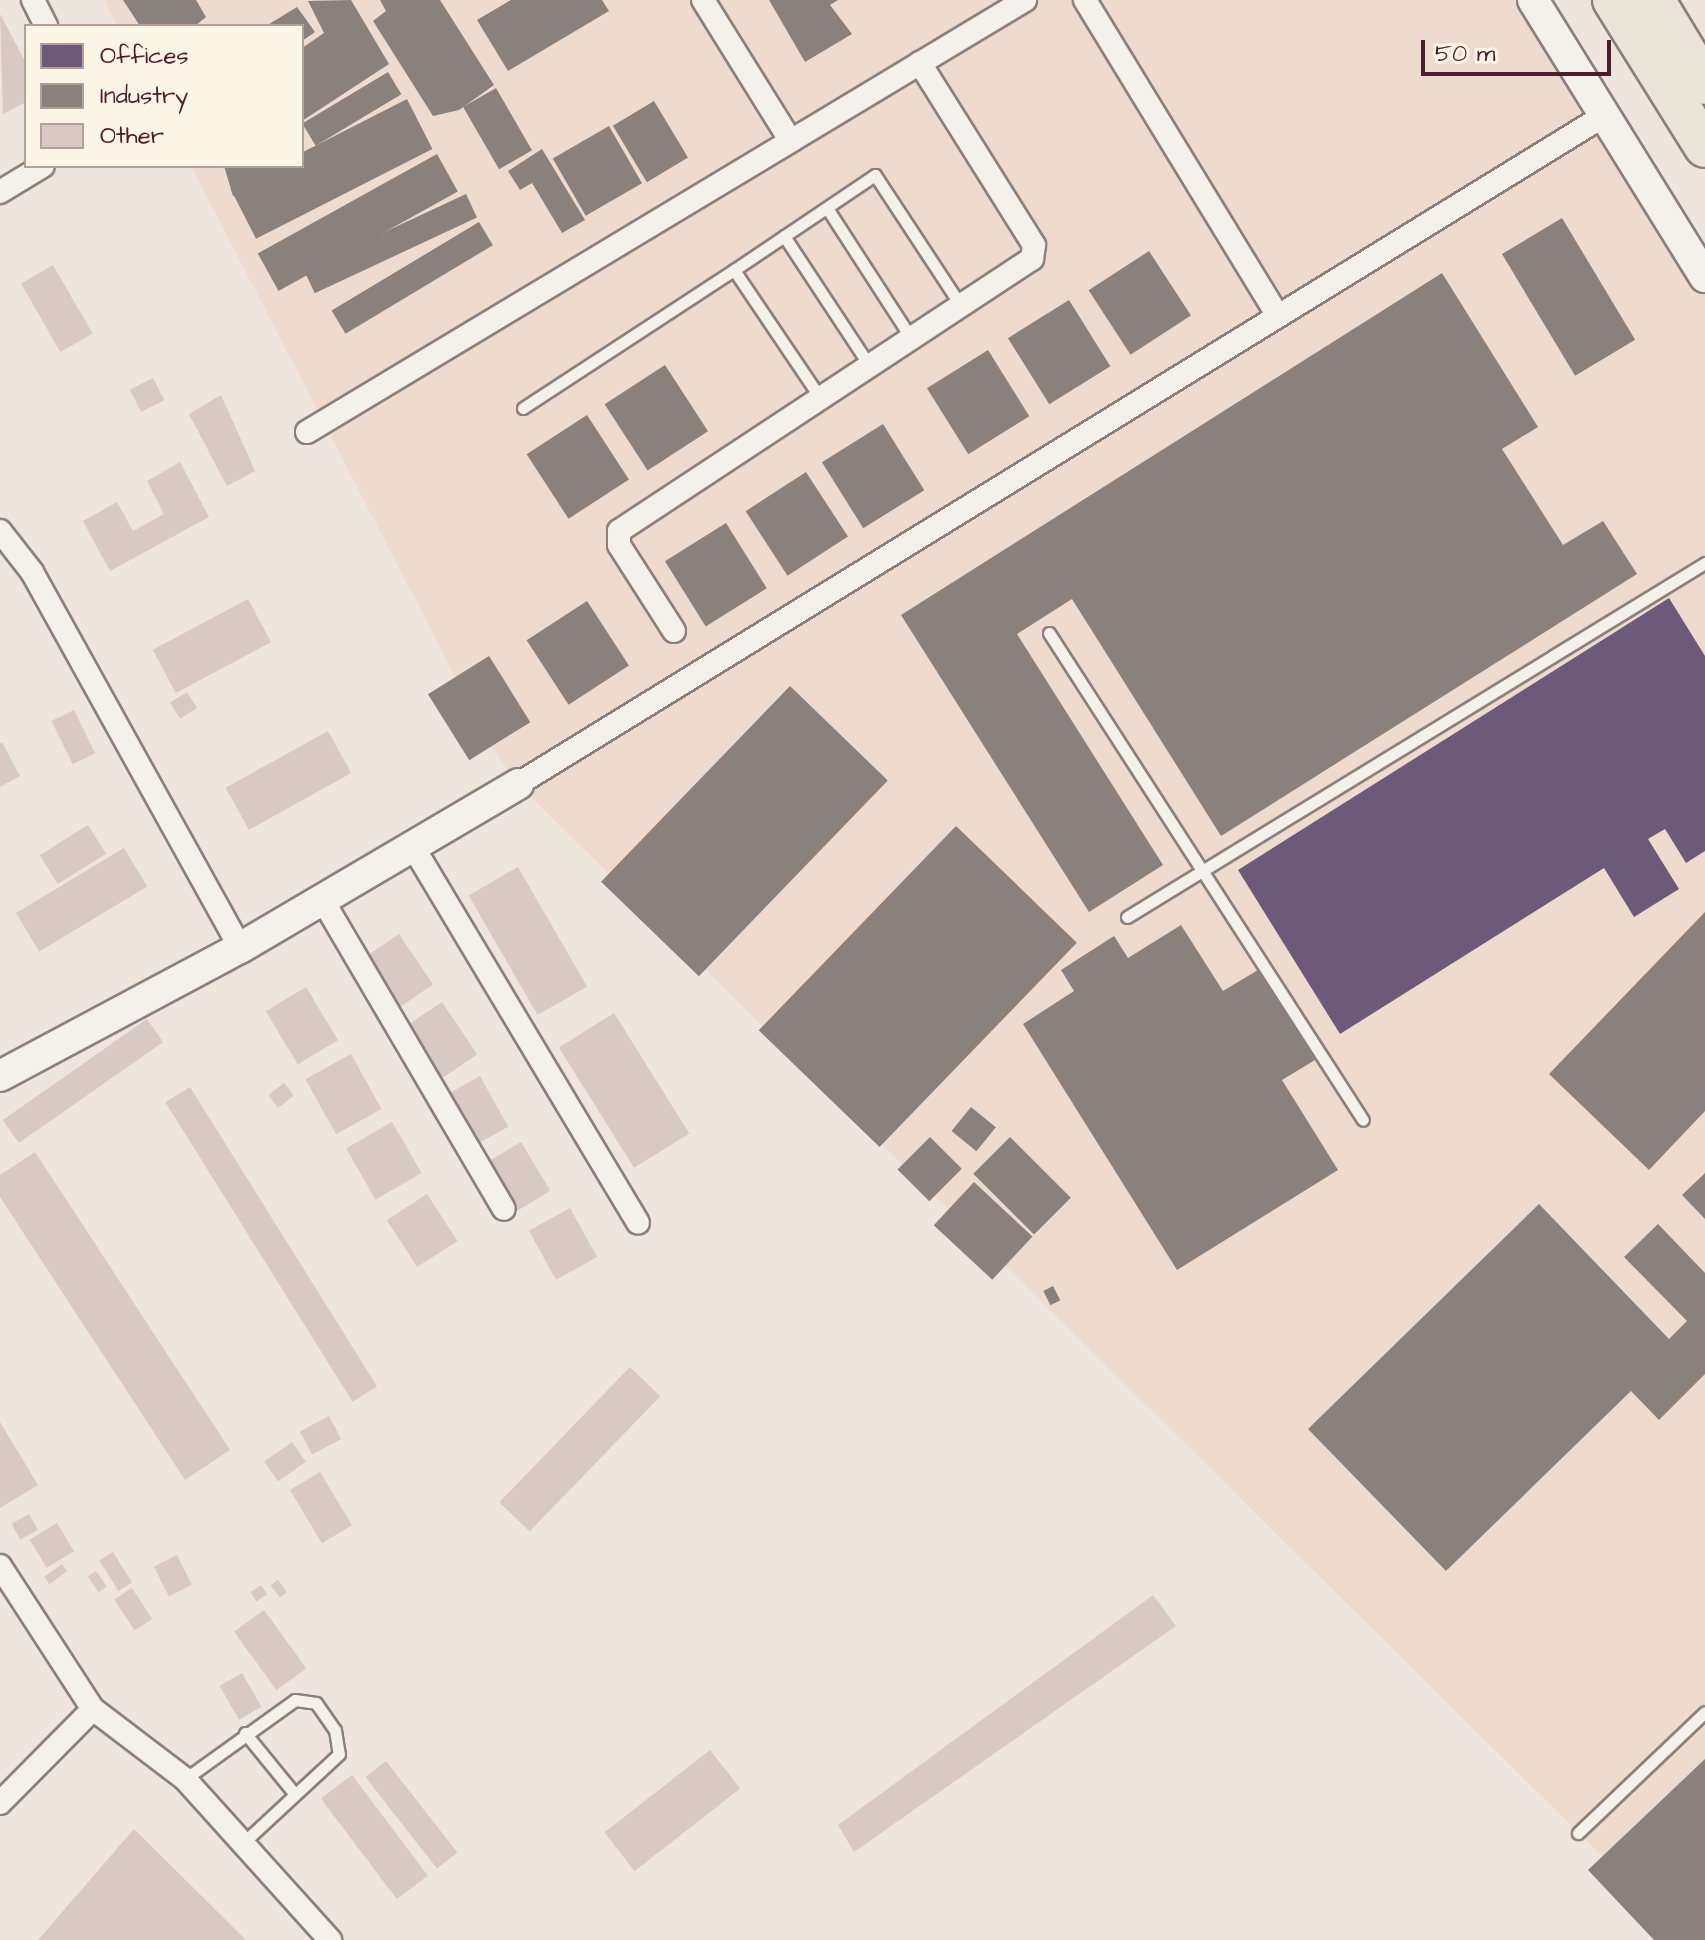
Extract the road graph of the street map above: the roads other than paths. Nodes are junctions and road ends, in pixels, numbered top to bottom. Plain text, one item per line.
1 (33, 0) edge
2 (703, 0) edge
3 (1025, 0) edge
4 (1085, 0) edge
5 (1533, 0) edge
6 (1613, 0) edge
7 (1654, 0) edge
8 (45, 24) edge
9 (920, 63) junction
10 (1705, 84) edge
11 (1605, 115) junction
12 (790, 140) junction
13 (1705, 147) edge
14 (40, 168) edge
15 (0, 192) edge
16 (827, 208) junction
17 (784, 236) junction
18 (734, 270) junction
19 (1705, 277) edge
20 (963, 309) junction
21 (1277, 315) junction
22 (913, 341) junction
23 (871, 368) junction
24 (821, 400) junction
25 (523, 408) dead end
26 (307, 432) dead end
27 (0, 531) edge
28 (1705, 563) edge
29 (674, 631) dead end
30 (1049, 633) dead end
31 (518, 784) joint
32 (412, 845) junction
33 (1207, 870) junction
34 (322, 899) junction
35 (1127, 917) dead end
36 (240, 948) junction
37 (0, 1076) edge
38 (1363, 1120) dead end
39 (504, 1209) dead end
40 (638, 1222) dead end
41 (0, 1566) edge
42 (93, 1709) junction
43 (1705, 1712) edge
44 (245, 1733) junction
45 (185, 1779) junction
46 (294, 1793) junction
47 (0, 1803) edge
48 (1578, 1833) dead end
49 (245, 1841) junction
50 (330, 1940) edge

1 - 8 street
2 - 12 street
3 - 9 street
4 - 21 street
5 - 11 street
6 - 13 highway
7 - 10 highway
9 - 12 street
9 - 20 street
11 - 19 street
11 - 21 street
12 - 26 street
14 - 15 street
16 - 17 lane
16 - 20 lane
16 - 22 lane
17 - 18 lane
17 - 23 lane
18 - 24 lane
18 - 25 lane
20 - 22 street
21 - 31 street
22 - 23 street
23 - 24 street
24 - 29 street
27 - 36 street
28 - 33 lane
30 - 33 lane
31 - 32 street
32 - 34 street
32 - 40 street
33 - 35 lane
33 - 38 lane
34 - 36 street
34 - 39 street
36 - 37 street
41 - 42 street
42 - 45 street
42 - 47 street
43 - 48 lane
44 - 45 lane
44 - 46 lane
44 - 46 lane
45 - 49 street
46 - 49 lane
49 - 50 street

